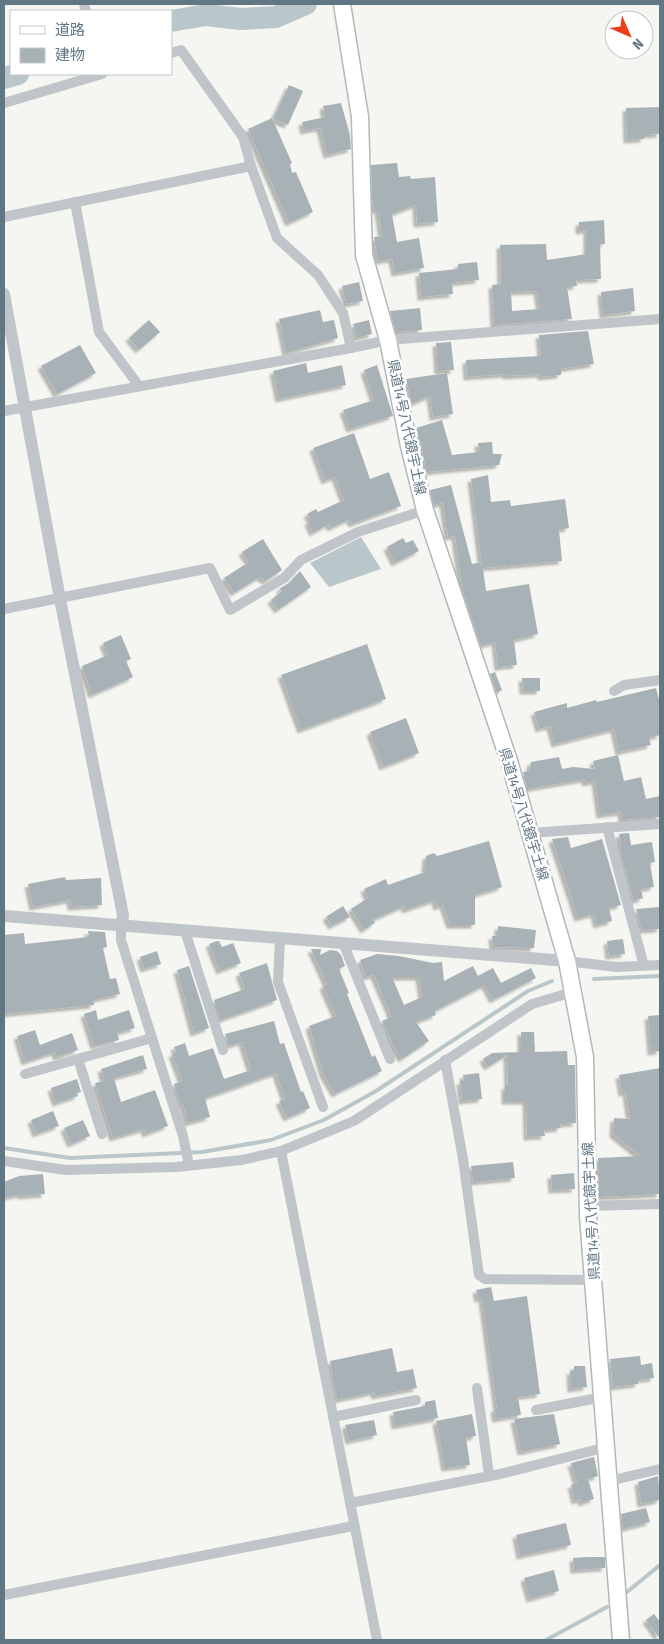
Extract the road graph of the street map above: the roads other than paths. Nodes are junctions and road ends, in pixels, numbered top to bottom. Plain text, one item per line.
1 (342, 4) edge
2 (172, 53) edge
3 (99, 75) edge
4 (4, 103) edge
5 (251, 166) junction
6 (75, 202) junction
7 (4, 216) edge
8 (4, 294) edge
9 (660, 320) edge
10 (388, 340) junction
11 (351, 348) junction
12 (139, 386) junction
13 (25, 407) junction
14 (4, 411) edge
15 (425, 510) junction
16 (60, 598) junction
17 (4, 609) edge
18 (660, 680) edge
19 (614, 690) dead end
20 (660, 824) edge
21 (607, 827) junction
22 (530, 833) junction
23 (4, 916) edge
24 (121, 926) junction
25 (185, 931) junction
26 (280, 940) junction
27 (344, 945) junction
28 (567, 961) junction
29 (660, 965) edge
30 (644, 966) junction
31 (573, 992) junction
32 (152, 1038) junction
33 (223, 1050) dead end
34 (78, 1059) junction
35 (390, 1059) dead end
36 (445, 1060) junction
37 (25, 1074) dead end
38 (323, 1107) dead end
39 (102, 1134) dead end
40 (282, 1151) junction
41 (188, 1160) junction
42 (4, 1161) edge
43 (660, 1204) edge
44 (588, 1206) junction
45 (594, 1280) junction
46 (477, 1388) dead end
47 (603, 1397) junction
48 (416, 1400) dead end
49 (536, 1410) dead end
50 (334, 1417) junction
51 (607, 1447) junction
52 (660, 1469) edge
53 (489, 1475) junction
54 (609, 1481) junction
55 (350, 1503) junction
56 (353, 1526) junction
57 (4, 1595) edge
58 (377, 1640) edge
59 (621, 1640) edge

1 - 10 main road, 県道14号八代鏡宇土線
2 - 5 street
3 - 4 street
5 - 6 street
5 - 11 street
6 - 7 street
6 - 12 street
8 - 13 street
9 - 10 street
10 - 11 street
10 - 15 main road, 県道14号八代鏡宇土線
11 - 12 street
12 - 13 street
13 - 14 street
13 - 16 street
15 - 16 street
15 - 22 main road, 県道14号八代鏡宇土線
16 - 17 street
16 - 24 street
18 - 19 street
20 - 21 street
21 - 22 street
21 - 30 street
22 - 28 main road, 県道14号八代鏡宇土線
23 - 24 street
24 - 25 street
24 - 32 street
25 - 26 street
25 - 33 street
26 - 27 street
26 - 38 street
27 - 28 street
27 - 35 street
28 - 30 street
28 - 31 main road, 県道14号八代鏡宇土線
29 - 30 street
31 - 36 street
31 - 44 main road, 県道14号八代鏡宇土線
32 - 34 street
32 - 41 street
34 - 37 street
34 - 39 street
36 - 40 street
36 - 45 street
40 - 41 street
40 - 50 street
41 - 42 street
43 - 44 street
44 - 45 main road, 県道14号八代鏡宇土線
45 - 47 main road, 県道14号八代鏡宇土線
46 - 53 street
47 - 49 street
47 - 51 main road, 県道14号八代鏡宇土線
48 - 50 street
50 - 55 street
51 - 53 street
51 - 54 main road, 県道14号八代鏡宇土線
52 - 54 street
53 - 55 street
54 - 59 main road, 県道14号八代鏡宇土線
55 - 56 street
56 - 57 street
56 - 58 street

